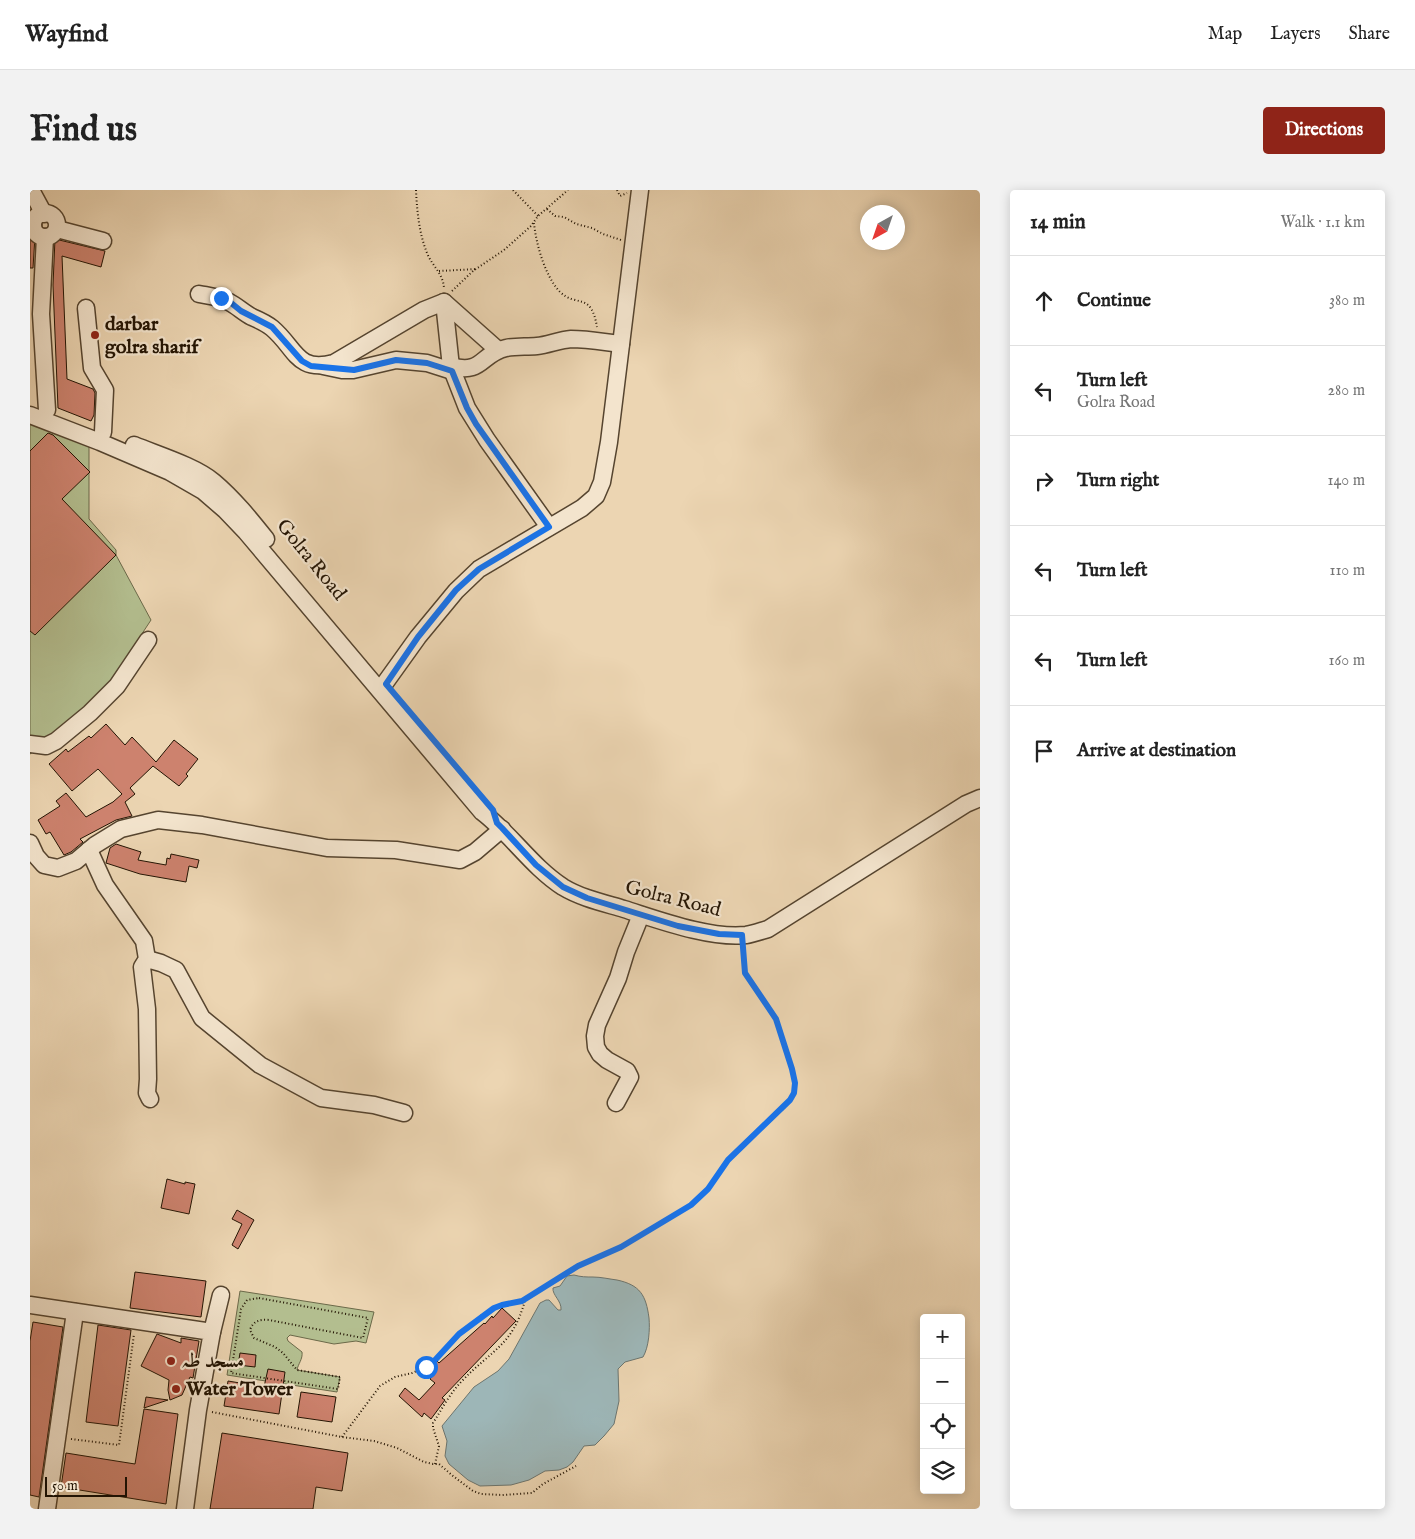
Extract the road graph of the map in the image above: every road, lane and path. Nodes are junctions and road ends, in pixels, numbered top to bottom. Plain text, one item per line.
1 (31, 190) edge
2 (416, 190) edge
3 (513, 190) edge
4 (568, 190) edge
5 (640, 190) edge
6 (547, 209) junction
7 (538, 216) junction
8 (534, 222) junction
9 (42, 226) edge
10 (103, 241) dead end
11 (633, 243) junction
12 (477, 269) junction
13 (439, 271) junction
14 (199, 294) dead end
15 (444, 300) junction
16 (86, 308) dead end
17 (598, 342) junction
18 (621, 344) junction
19 (498, 350) junction
20 (323, 366) junction
21 (452, 369) junction
22 (30, 403) edge
23 (47, 410) junction
24 (30, 415) edge
25 (103, 432) junction
26 (549, 527) junction
27 (148, 640) dead end
28 (383, 687) junction
29 (30, 744) edge
30 (980, 798) edge
31 (499, 826) junction
32 (30, 843) edge
33 (89, 850) junction
34 (641, 915) junction
35 (742, 935) junction
36 (147, 959) junction
37 (150, 1099) dead end
38 (616, 1103) dead end
39 (404, 1113) dead end
40 (221, 1295) dead end
41 (525, 1300) junction
42 (30, 1304) edge
43 (74, 1312) junction
44 (136, 1320) junction
45 (212, 1332) junction
46 (230, 1373) joint
47 (198, 1410) junction
48 (342, 1437) junction
49 (58, 1438) junction
50 (435, 1464) junction
51 (576, 1466) dead end
52 (47, 1509) edge
53 (185, 1509) edge

1 - 9 street
2 - 13 path
3 - 7 path
4 - 6 path
5 - 11 street
6 - 7 path
6 - 11 path
7 - 8 path
8 - 12 path
8 - 17 path
9 - 10 street
9 - 23 street
11 - 18 street
12 - 13 path
12 - 15 path
13 - 15 path
14 - 20 street
15 - 19 street
15 - 20 street
15 - 21 street
16 - 25 street
17 - 18 street
17 - 19 street
18 - 26 street
19 - 21 street
20 - 21 street
21 - 26 street
22 - 23 street, Golra Road
23 - 25 street, Golra Road
24 - 28 street, Golra Road
25 - 28 street, Golra Road
26 - 28 street
27 - 29 street
28 - 31 street, Golra Road
30 - 35 street, Golra Road
31 - 33 street
31 - 34 street, Golra Road
32 - 33 street
33 - 36 street
34 - 35 street, Golra Road
34 - 38 street
35 - 41 path
36 - 37 street
36 - 39 street
40 - 45 street
41 - 48 path
41 - 50 path
42 - 43 street
43 - 44 street
43 - 49 street
44 - 45 street
44 - 49 path
45 - 47 street
46 - 46 path
47 - 48 path
47 - 53 street
48 - 50 path
49 - 52 street
50 - 51 path

